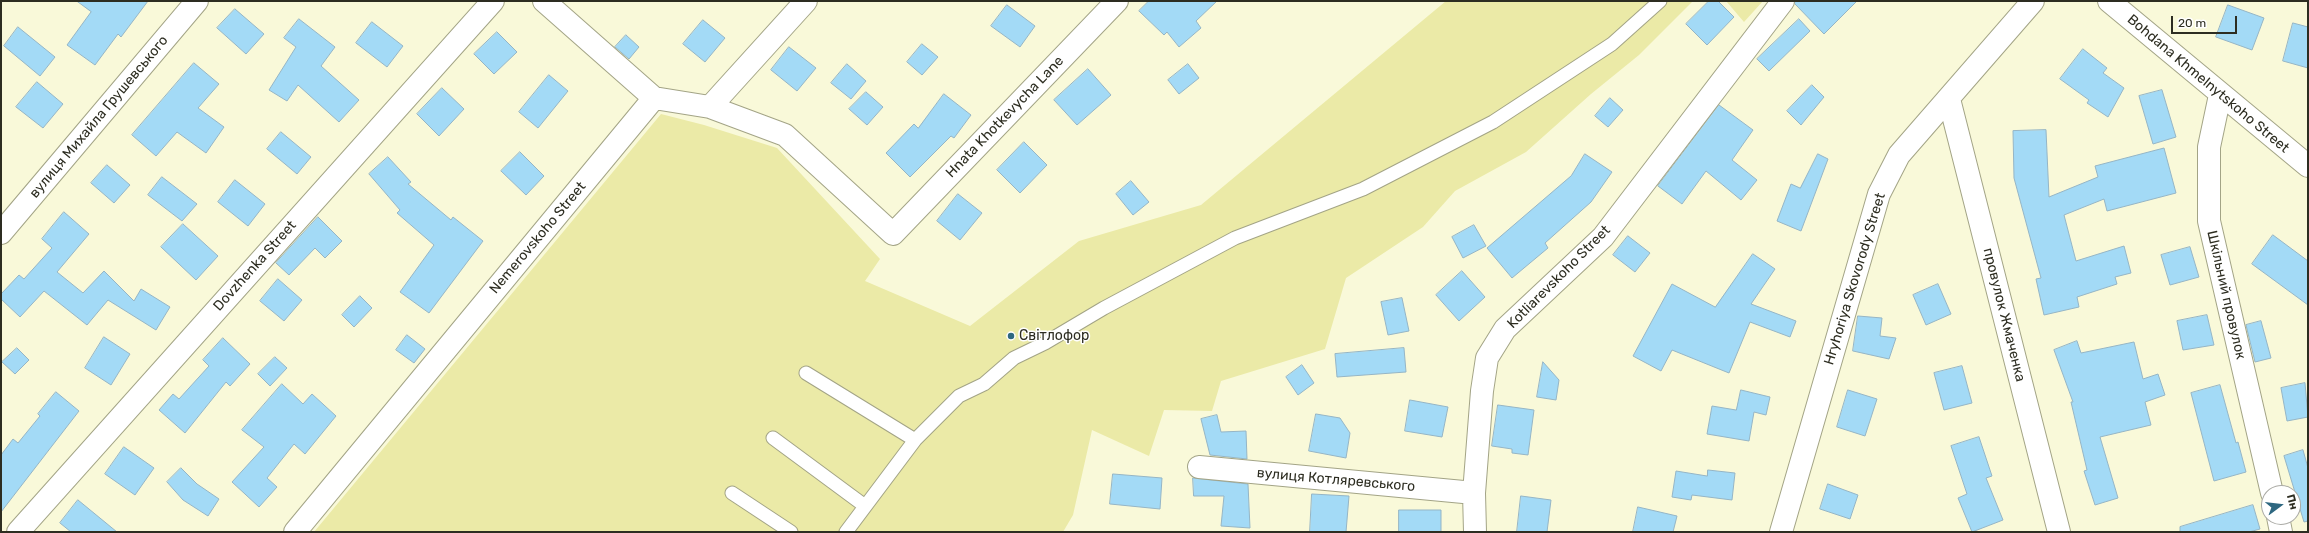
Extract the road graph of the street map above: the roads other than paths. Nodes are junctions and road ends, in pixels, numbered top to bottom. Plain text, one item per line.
1 (197, 1) edge
2 (493, 1) edge
3 (544, 1) edge
4 (806, 1) edge
5 (1117, 1) edge
6 (1660, 1) edge
7 (1783, 1) edge
8 (2033, 1) edge
9 (2109, 1) edge
10 (2220, 95) junction
11 (654, 98) junction
12 (1949, 99) junction
13 (710, 107) junction
14 (2308, 166) edge
15 (1, 233) edge
16 (806, 373) dead end
17 (772, 438) dead end
18 (914, 440) junction
19 (1199, 467) dead end
20 (2270, 485) edge
21 (732, 493) dead end
22 (1474, 493) junction
23 (865, 506) junction
24 (18, 532) edge
25 (295, 532) edge
26 (791, 532) edge
27 (846, 532) edge
28 (1475, 532) edge
29 (1781, 532) edge
30 (2059, 532) edge

1 - 15 street, вулиця Михайла Грушевського
2 - 24 street, Dovzhenka Street
3 - 11 street
4 - 13 street
5 - 13 street, Hnata Khotkevycha Lane
6 - 18 lane
7 - 22 street, Kotliarevskoho Street
8 - 12 street, Hryhoriya Skovorody Street
9 - 10 street, Bohdana Khmelnytskoho Street
10 - 14 street, Bohdana Khmelnytskoho Street
10 - 20 street, Шкільний провулок
11 - 13 street
11 - 25 street, Nemerovskoho Street
12 - 29 street, Hryhoriya Skovorody Street
12 - 30 street, провулок Жмаченка
16 - 18 lane
17 - 23 lane
18 - 23 lane
19 - 22 street, вулиця Котляревського
21 - 26 lane
22 - 28 street, Kotliarevskoho Street
23 - 27 lane

